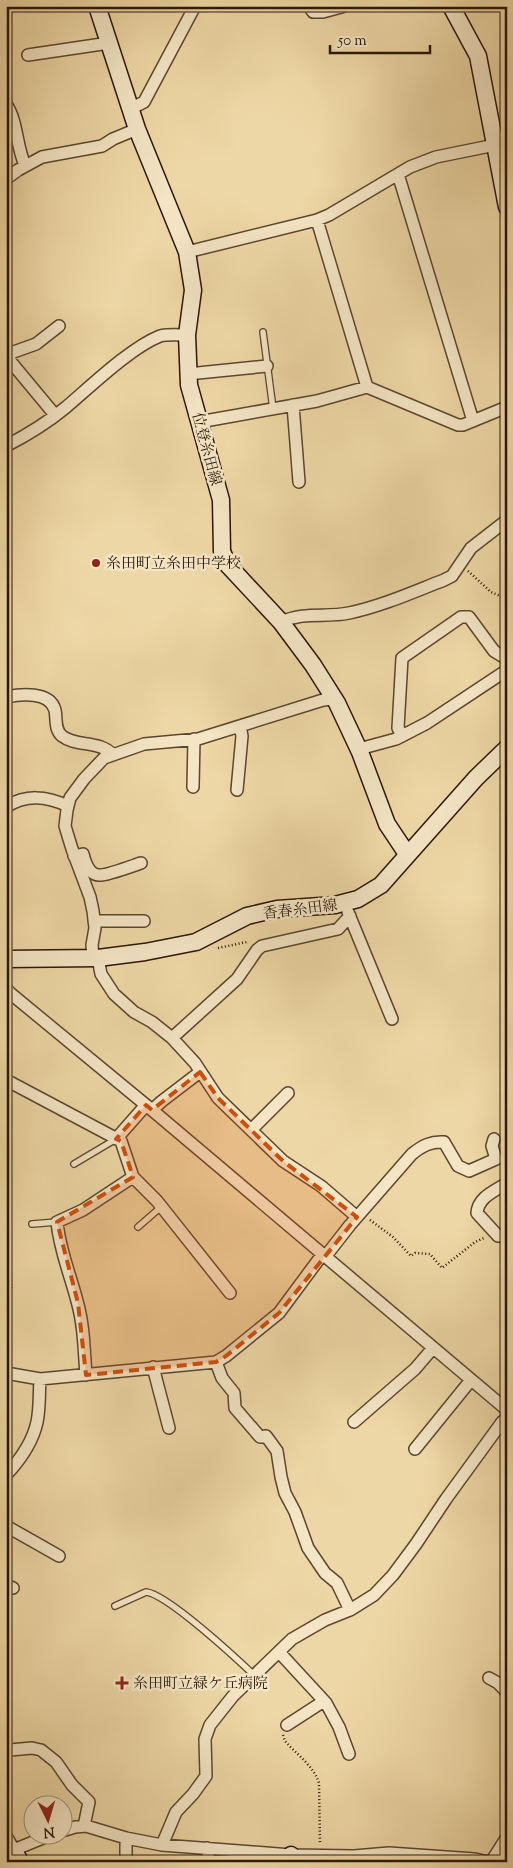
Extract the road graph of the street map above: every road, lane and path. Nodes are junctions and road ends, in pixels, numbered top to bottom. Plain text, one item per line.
1 (97, 6) edge
2 (195, 6) edge
3 (309, 6) edge
4 (346, 6) edge
5 (451, 6) edge
6 (109, 43) junction
7 (28, 55) dead end
8 (6, 104) edge
9 (130, 109) junction
10 (137, 129) junction
11 (496, 144) junction
12 (25, 165) junction
13 (398, 174) junction
14 (6, 180) edge
15 (507, 207) edge
16 (317, 220) junction
17 (186, 252) junction
18 (59, 326) dead end
19 (263, 332) dead end
20 (187, 335) junction
21 (7, 353) edge
22 (267, 366) junction
23 (188, 374) junction
24 (368, 387) junction
25 (293, 405) junction
26 (507, 407) edge
27 (273, 408) junction
28 (55, 415) junction
29 (473, 421) junction
30 (199, 422) junction
31 (6, 446) edge
32 (298, 482) dead end
33 (507, 520) edge
34 (461, 565) junction
35 (507, 600) edge
36 (281, 622) junction
37 (507, 659) edge
38 (507, 670) edge
39 (6, 697) edge
40 (334, 699) junction
41 (240, 726) junction
42 (402, 735) junction
43 (194, 739) junction
44 (507, 748) edge
45 (359, 749) junction
46 (113, 755) junction
47 (193, 788) dead end
48 (236, 790) dead end
49 (68, 806) junction
50 (6, 807) edge
51 (407, 854) junction
52 (74, 856) junction
53 (141, 863) dead end
54 (347, 910) junction
55 (144, 920) dead end
56 (94, 921) junction
57 (96, 958) junction
58 (6, 959) edge
59 (6, 988) edge
60 (392, 1019) dead end
61 (172, 1038) junction
62 (200, 1072) junction
63 (6, 1080) edge
64 (288, 1094) dead end
65 (149, 1108) junction
66 (252, 1130) junction
67 (116, 1139) junction
68 (494, 1139) dead end
69 (74, 1164) dead end
70 (133, 1177) junction
71 (507, 1183) edge
72 (161, 1207) junction
73 (358, 1217) junction
74 (57, 1222) junction
75 (32, 1224) dead end
76 (138, 1226) dead end
77 (502, 1236) edge
78 (324, 1256) junction
79 (6, 1272) edge
80 (6, 1291) edge
81 (230, 1293) dead end
82 (434, 1348) junction
83 (216, 1362) junction
84 (153, 1368) junction
85 (6, 1372) edge
86 (86, 1375) junction
87 (40, 1379) junction
88 (472, 1380) junction
89 (505, 1406) edge
90 (507, 1418) edge
91 (354, 1422) dead end
92 (169, 1428) dead end
93 (415, 1449) dead end
94 (6, 1475) edge
95 (6, 1526) edge
96 (60, 1556) dead end
97 (115, 1606) dead end
98 (350, 1610) junction
99 (279, 1652) junction
100 (254, 1675) junction
101 (489, 1678) dead end
102 (507, 1692) edge
103 (324, 1701) junction
104 (287, 1725) joint
105 (6, 1748) edge
106 (349, 1754) dead end
107 (84, 1826) junction
108 (72, 1827) edge
109 (507, 1837) edge
110 (126, 1838) junction
111 (162, 1845) junction
112 (207, 1848) junction
113 (320, 1855) junction
114 (391, 1857) edge
115 (292, 1858) edge
116 (128, 1862) edge
117 (209, 1862) edge
118 (490, 1862) edge

1 - 6 main road, 位登糸田線
2 - 9 street
3 - 4 street
5 - 11 main road
6 - 7 street
6 - 9 main road, 位登糸田線
8 - 12 street
9 - 10 main road, 位登糸田線
10 - 12 street
10 - 17 main road, 位登糸田線
11 - 13 street
11 - 15 main road
12 - 14 street
13 - 16 street
13 - 29 street
16 - 17 street
16 - 24 street
17 - 20 main road, 位登糸田線
18 - 21 street
19 - 22 lane
20 - 23 main road, 位登糸田線
20 - 28 street
21 - 28 street
22 - 23 street
22 - 27 lane
23 - 30 main road, 位登糸田線
24 - 25 street
24 - 29 street
25 - 27 street
25 - 32 street
26 - 29 street
27 - 30 street
28 - 31 street
30 - 36 main road, 位登糸田線
33 - 34 street
34 - 35 path
34 - 36 street
36 - 40 main road, 位登糸田線
37 - 42 street
38 - 42 street
39 - 46 street
40 - 41 street
40 - 45 main road, 位登糸田線
41 - 43 street
41 - 48 street
42 - 45 street
43 - 46 street
43 - 47 street
44 - 51 main road, 香春糸田線
45 - 51 main road, 位登糸田線
46 - 49 street
49 - 50 street
49 - 52 street
51 - 54 main road, 香春糸田線
52 - 53 street
52 - 56 street
54 - 57 main road, 香春糸田線
54 - 60 street
54 - 61 street
55 - 56 street
56 - 57 street
57 - 58 main road, 香春糸田線
57 - 61 street
59 - 65 street
61 - 62 street
62 - 65 street
62 - 66 street
63 - 67 street
64 - 66 street
65 - 67 street
65 - 78 street
66 - 73 street
67 - 69 lane
67 - 70 street
68 - 73 street
70 - 72 street
70 - 74 street
71 - 77 street
72 - 76 lane
72 - 81 street
73 - 77 path
73 - 78 street
74 - 75 lane
74 - 86 street
78 - 82 street
78 - 83 street
79 - 80 path
82 - 88 street
82 - 91 street
83 - 84 street
83 - 98 street
84 - 86 street
84 - 92 street
85 - 87 street
86 - 87 street
87 - 94 street
88 - 89 street
88 - 93 street
90 - 98 street
95 - 96 street
97 - 100 lane
98 - 99 street
99 - 100 street
99 - 103 street
100 - 111 street
101 - 102 street
103 - 104 street
103 - 106 street
104 - 113 path
105 - 107 street
107 - 108 street
107 - 110 street
109 - 118 street
110 - 111 street
110 - 116 street
111 - 112 street
112 - 115 street
112 - 117 street
113 - 114 street
113 - 115 street
114 - 118 street

